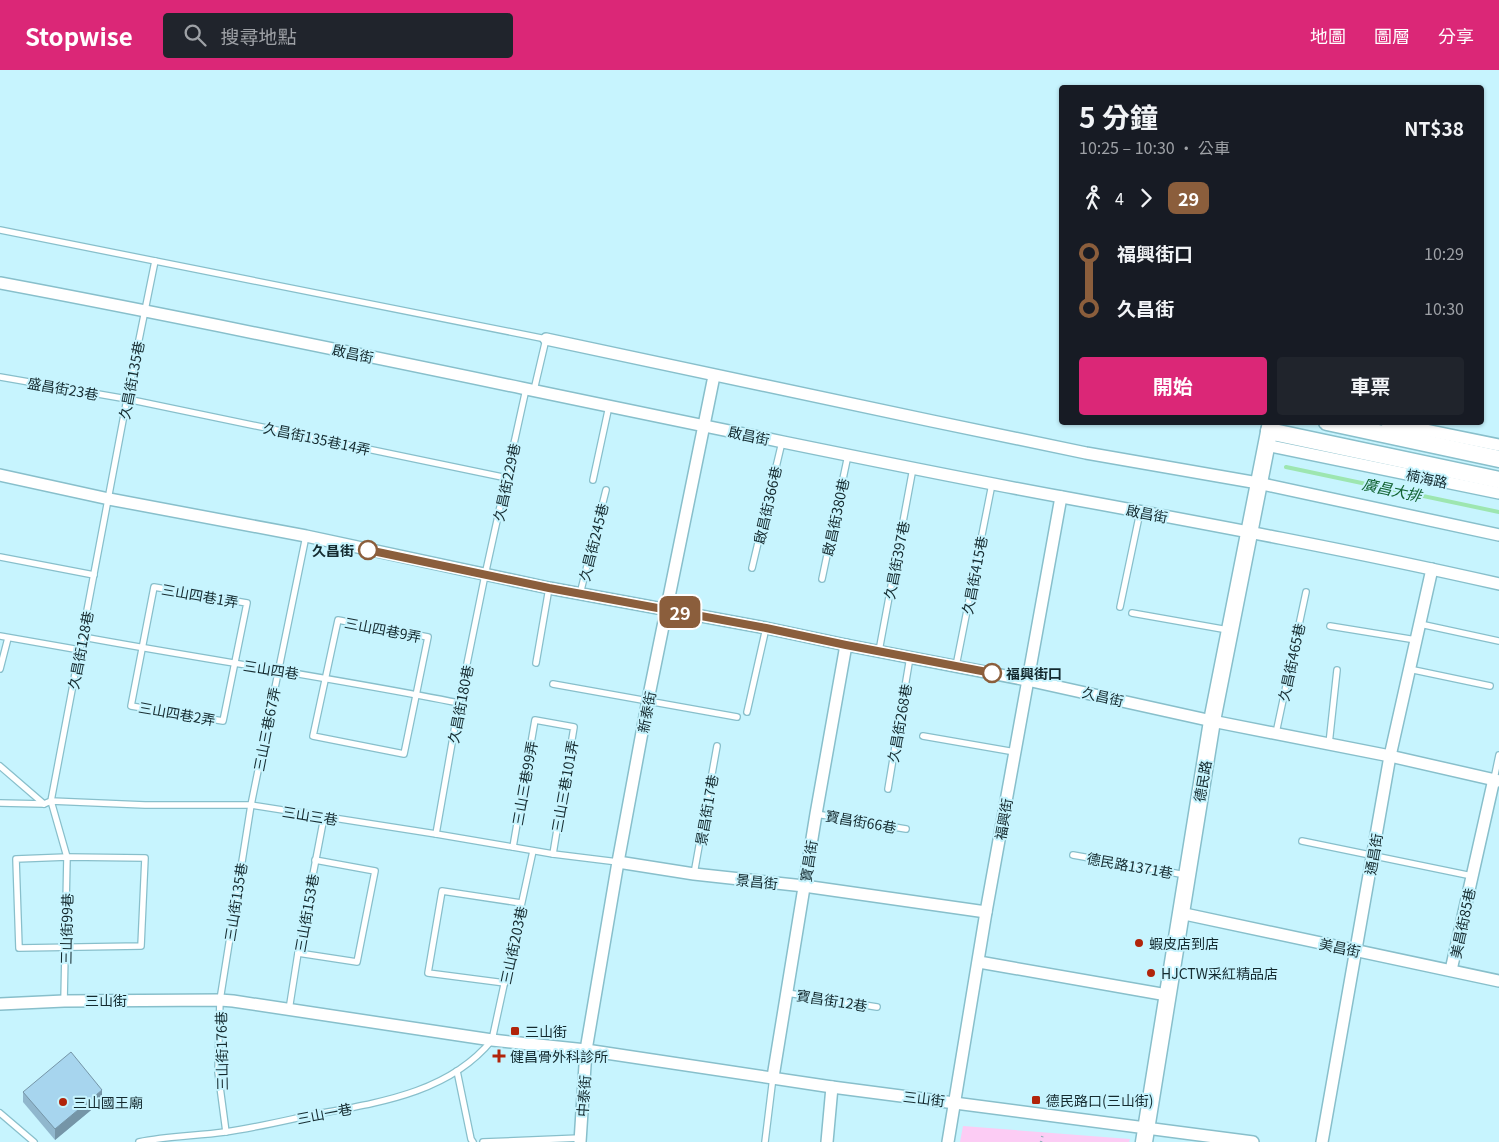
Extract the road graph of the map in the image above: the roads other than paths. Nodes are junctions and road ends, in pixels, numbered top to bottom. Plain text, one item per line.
1 (0, 230) edge
2 (155, 261) junction
3 (0, 283) edge
4 (145, 310) junction
5 (546, 339) junction
6 (714, 376) junction
7 (0, 377) edge
8 (530, 389) junction
9 (127, 399) junction
10 (609, 406) junction
11 (1341, 425) edge
12 (1401, 425) edge
13 (704, 426) junction
14 (1269, 433) edge
15 (782, 442) junction
16 (1499, 445) edge
17 (848, 455) junction
18 (1499, 459) edge
19 (914, 468) junction
20 (0, 475) edge
21 (507, 478) junction
22 (593, 480) dead end
23 (1499, 480) edge
24 (1258, 483) junction
25 (992, 484) junction
26 (606, 490) dead end
27 (1499, 493) edge
28 (1061, 497) junction
29 (109, 499) junction
30 (1140, 512) junction
31 (1249, 532) junction
32 (1499, 535) edge
33 (306, 536) junction
34 (0, 557) edge
35 (752, 568) dead end
36 (1432, 569) junction
37 (94, 575) junction
38 (485, 575) junction
39 (822, 579) dead end
40 (1499, 584) edge
41 (549, 588) junction
42 (1306, 592) dead end
43 (580, 594) junction
44 (1120, 607) dead end
45 (666, 610) junction
46 (1132, 613) dead end
47 (1420, 624) junction
48 (1330, 626) dead end
49 (766, 628) junction
50 (1230, 630) junction
51 (0, 636) edge
52 (83, 637) junction
53 (8, 638) junction
54 (1416, 640) junction
55 (1499, 641) edge
56 (846, 645) junction
57 (142, 648) junction
58 (80, 650) junction
59 (879, 651) junction
60 (910, 657) junction
61 (536, 662) dead end
62 (234, 664) junction
63 (956, 666) junction
64 (0, 669) edge
65 (1409, 669) junction
66 (278, 670) junction
67 (1337, 670) dead end
68 (325, 678) junction
69 (1027, 680) junction
70 (553, 684) dead end
71 (1490, 686) dead end
72 (417, 695) junction
73 (648, 700) junction
74 (459, 703) junction
75 (747, 712) dead end
76 (737, 717) dead end
77 (535, 720) joint
78 (1212, 721) junction
79 (1276, 733) junction
80 (923, 736) dead end
81 (1328, 744) junction
82 (717, 746) dead end
83 (1014, 752) junction
84 (1499, 755) edge
85 (1390, 756) junction
86 (0, 766) edge
87 (1496, 780) edge
88 (888, 789) dead end
89 (51, 801) junction
90 (0, 803) edge
91 (44, 804) junction
92 (251, 805) junction
93 (816, 814) junction
94 (324, 817) junction
95 (906, 829) dead end
96 (436, 834) junction
97 (1302, 842) dead end
98 (512, 846) junction
99 (533, 851) junction
100 (553, 854) junction
101 (1073, 855) dead end
102 (67, 856) junction
103 (1373, 856) junction
104 (316, 860) junction
105 (618, 862) junction
106 (694, 874) junction
107 (1186, 875) junction
108 (1472, 876) junction
109 (804, 886) junction
110 (521, 903) junction
111 (986, 912) junction
112 (1180, 913) junction
113 (66, 947) junction
114 (1356, 950) junction
115 (298, 954) junction
116 (979, 962) junction
117 (1451, 970) junction
118 (1499, 981) edge
119 (505, 984) junction
120 (787, 993) junction
121 (1167, 995) junction
122 (64, 1000) junction
123 (220, 1000) junction
124 (0, 1004) edge
125 (877, 1007) dead end
126 (289, 1010) junction
127 (492, 1040) junction
128 (586, 1050) junction
129 (457, 1071) junction
130 (773, 1077) junction
131 (832, 1087) junction
132 (955, 1102) junction
133 (0, 1113) edge
134 (226, 1132) junction
135 (1144, 1135) edge
136 (580, 1140) edge
137 (34, 1142) edge
138 (139, 1142) edge
139 (473, 1142) edge
140 (483, 1142) edge
141 (765, 1142) edge
142 (827, 1142) edge
143 (948, 1142) edge
144 (1253, 1142) edge
145 (1322, 1142) edge

1 - 2 lane
2 - 4 lane, 久昌街135巷
2 - 5 lane
3 - 4 street, 啟昌街
4 - 8 street, 啟昌街
4 - 9 lane, 久昌街135巷
5 - 6 street
5 - 8 lane, 久昌街229巷
6 - 13 street, 新泰街
6 - 24 street
7 - 9 lane, 盛昌街23巷
8 - 10 street, 啟昌街
8 - 21 lane, 久昌街229巷
9 - 21 lane, 久昌街135巷14弄
9 - 29 lane, 久昌街135巷
10 - 13 street, 啟昌街
10 - 22 lane
11 - 18 street
12 - 16 street
13 - 15 street, 啟昌街
13 - 45 street, 新泰街
14 - 23 street, 楠海路
14 - 24 street, 德民路
14 - 27 street, 楠海路
15 - 17 street, 啟昌街
15 - 35 lane, 啟昌街366巷
17 - 19 street, 啟昌街
17 - 39 lane, 啟昌街380巷
19 - 25 street, 啟昌街
19 - 59 lane, 久昌街397巷
20 - 29 street, 久昌街
21 - 38 lane, 久昌街229巷
24 - 31 street, 德民路
24 - 32 street
25 - 28 street, 啟昌街
25 - 63 lane, 久昌街415巷
26 - 43 lane, 久昌街245巷
28 - 30 street, 啟昌街
28 - 69 street, 福興街
29 - 33 street, 久昌街
29 - 37 lane, 久昌街128巷
30 - 31 street, 啟昌街
30 - 44 lane
31 - 36 street, 啟昌街
31 - 50 street, 德民路
33 - 38 street, 久昌街
33 - 66 lane, 三山三巷67弄
34 - 37 lane
36 - 40 street, 啟昌街
36 - 47 street, 通昌街
37 - 52 lane, 久昌街128巷
38 - 41 street, 久昌街
38 - 74 lane, 久昌街180巷
41 - 43 street, 久昌街
41 - 61 lane
42 - 79 lane, 久昌街465巷
43 - 45 street, 久昌街
45 - 49 street, 久昌街
45 - 73 street, 新泰街
46 - 50 lane
47 - 54 street, 通昌街
47 - 55 lane
48 - 54 lane
49 - 56 street, 久昌街
49 - 75 lane
50 - 78 street, 德民路
51 - 53 lane
52 - 57 lane, 三山四巷
52 - 58 lane, 久昌街128巷
53 - 58 lane
53 - 64 lane
54 - 65 street, 通昌街
56 - 59 street, 久昌街
56 - 93 street, 寶昌街
57 - 62 lane, 三山四巷
57 - 62 lane, 三山四巷2弄
57 - 62 lane, 三山四巷1弄
58 - 89 lane, 久昌街128巷
59 - 60 street, 久昌街
60 - 63 street, 久昌街
60 - 88 lane, 久昌街268巷
62 - 66 lane, 三山四巷
63 - 69 street, 久昌街
65 - 71 lane
65 - 85 street, 通昌街
66 - 68 lane, 三山四巷
66 - 92 lane, 三山三巷67弄
67 - 81 lane
68 - 72 lane, 三山四巷
68 - 72 lane, 三山四巷9弄
68 - 72 lane
69 - 78 street, 久昌街
69 - 83 street, 福興街
70 - 73 lane
72 - 74 lane, 三山四巷
73 - 76 lane
73 - 105 street, 新泰街
74 - 96 lane, 久昌街180巷
77 - 98 lane, 三山三巷99弄
77 - 100 lane, 三山三巷101弄
78 - 79 street, 久昌街
78 - 107 street, 德民路
79 - 81 street, 久昌街
80 - 83 lane
81 - 85 street, 久昌街
82 - 106 lane, 景昌街17巷
83 - 111 street, 福興街
84 - 87 lane
85 - 87 street, 久昌街
85 - 103 street, 通昌街
86 - 91 lane
87 - 108 street, 美昌街85巷
89 - 91 lane, 三山三巷
89 - 92 lane, 三山三巷
89 - 102 lane, 三山街99巷
90 - 91 lane, 三山三巷
92 - 94 lane, 三山三巷
92 - 123 lane, 三山街135巷
93 - 95 lane, 寶昌街66巷
93 - 109 street, 寶昌街
94 - 96 lane, 三山三巷
94 - 104 lane, 三山街153巷
96 - 98 lane, 三山三巷
97 - 103 lane
98 - 99 lane, 三山三巷
99 - 100 lane, 三山三巷
99 - 110 lane, 三山街203巷
100 - 105 lane, 三山三巷
101 - 107 lane, 德民路1371巷
102 - 113 lane, 三山街99巷
102 - 113 lane
102 - 113 lane
103 - 108 lane
103 - 114 street, 通昌街
104 - 115 lane, 三山街153巷
104 - 115 lane
105 - 106 street, 景昌街
105 - 128 street, 新泰街
106 - 109 street, 景昌街
107 - 112 street, 德民路
108 - 117 street, 美昌街85巷
109 - 111 street, 景昌街
109 - 120 street, 寶昌街
110 - 119 lane, 三山街203巷
110 - 119 lane
111 - 116 street, 福興街
112 - 114 street, 美昌街
112 - 121 street, 德民路
113 - 122 lane, 三山街99巷
114 - 117 street, 美昌街
114 - 145 street, 通昌街
115 - 126 lane, 三山街153巷
116 - 121 street
116 - 132 street, 福興街
117 - 118 street, 美昌街
119 - 127 lane, 三山街203巷
120 - 125 lane, 寶昌街12巷
120 - 130 street, 寶昌街
121 - 135 street, 德民路
122 - 123 street, 三山街
122 - 124 street, 三山街
123 - 126 street, 三山街
123 - 134 lane, 三山街176巷
126 - 127 street, 三山街
127 - 128 street, 三山街
127 - 129 lane, 三山一巷
128 - 130 street, 三山街
128 - 136 street, 中泰街
129 - 134 lane, 三山一巷
129 - 139 lane
130 - 131 street, 三山街
130 - 141 lane
131 - 132 street, 三山街
131 - 142 street
132 - 135 street, 三山街
132 - 143 street, 福興街
133 - 137 lane
134 - 138 lane, 三山一巷
135 - 144 street, 三山街
136 - 140 lane

